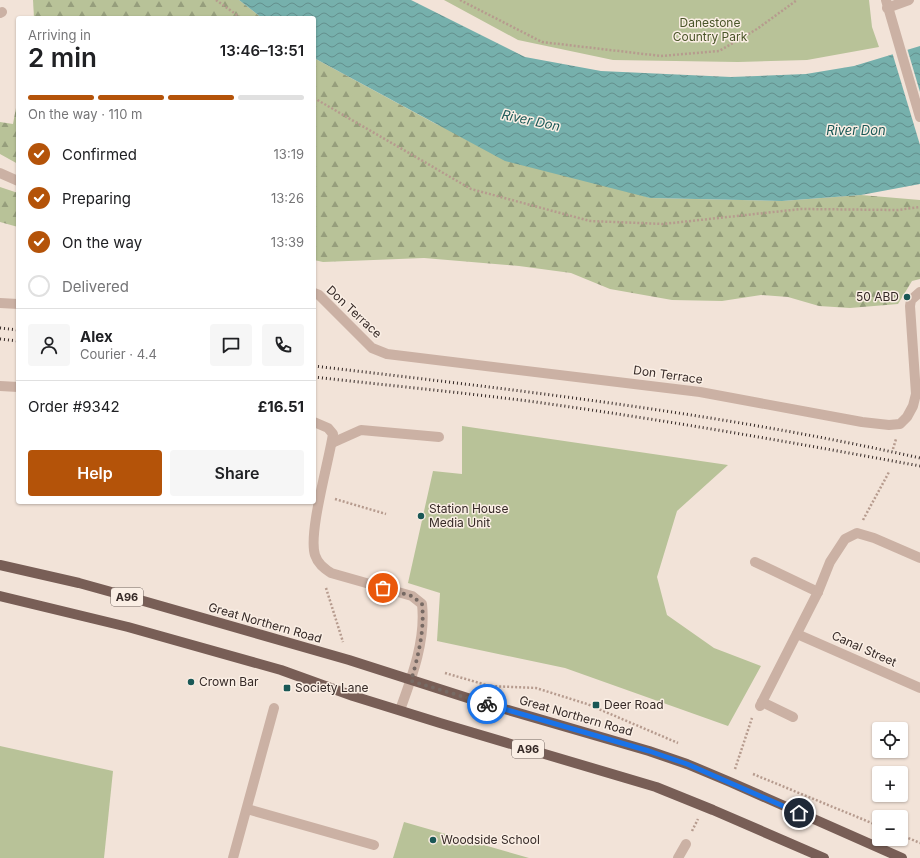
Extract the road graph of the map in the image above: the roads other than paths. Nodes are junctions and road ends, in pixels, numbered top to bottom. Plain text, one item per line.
1 (909, 0) edge
2 (886, 4) edge
3 (920, 117) edge
4 (0, 173) edge
5 (16, 180) edge
6 (920, 292) edge
7 (316, 294) edge
8 (0, 303) edge
9 (16, 304) edge
10 (0, 386) edge
11 (16, 387) edge
12 (316, 423) edge
13 (439, 437) dead end
14 (332, 443) junction
15 (317, 494) edge
16 (920, 558) edge
17 (755, 562) dead end
18 (0, 565) edge
19 (818, 592) junction
20 (0, 596) edge
21 (797, 634) junction
22 (411, 681) junction
23 (920, 688) edge
24 (274, 708) dead end
25 (400, 710) junction
26 (793, 716) dead end
27 (247, 809) junction
28 (686, 844) road end
29 (374, 845) dead end
30 (233, 858) edge
31 (678, 858) edge
32 (824, 858) edge
33 (902, 858) edge

1 - 2 street
2 - 3 street
4 - 5 street
6 - 7 street, Don Terrace
8 - 9 street
10 - 11 street
12 - 14 street
13 - 14 street
14 - 15 street
15 - 22 street
16 - 19 street
17 - 19 street
18 - 22 main road, Great Northern Road / A96
19 - 21 street
20 - 25 main road, A96
21 - 23 street, Canal Street
21 - 26 street
22 - 25 street
22 - 33 main road, Great Northern Road / A96
24 - 27 street
25 - 32 main road, A96
27 - 29 street
27 - 30 street
28 - 31 street

